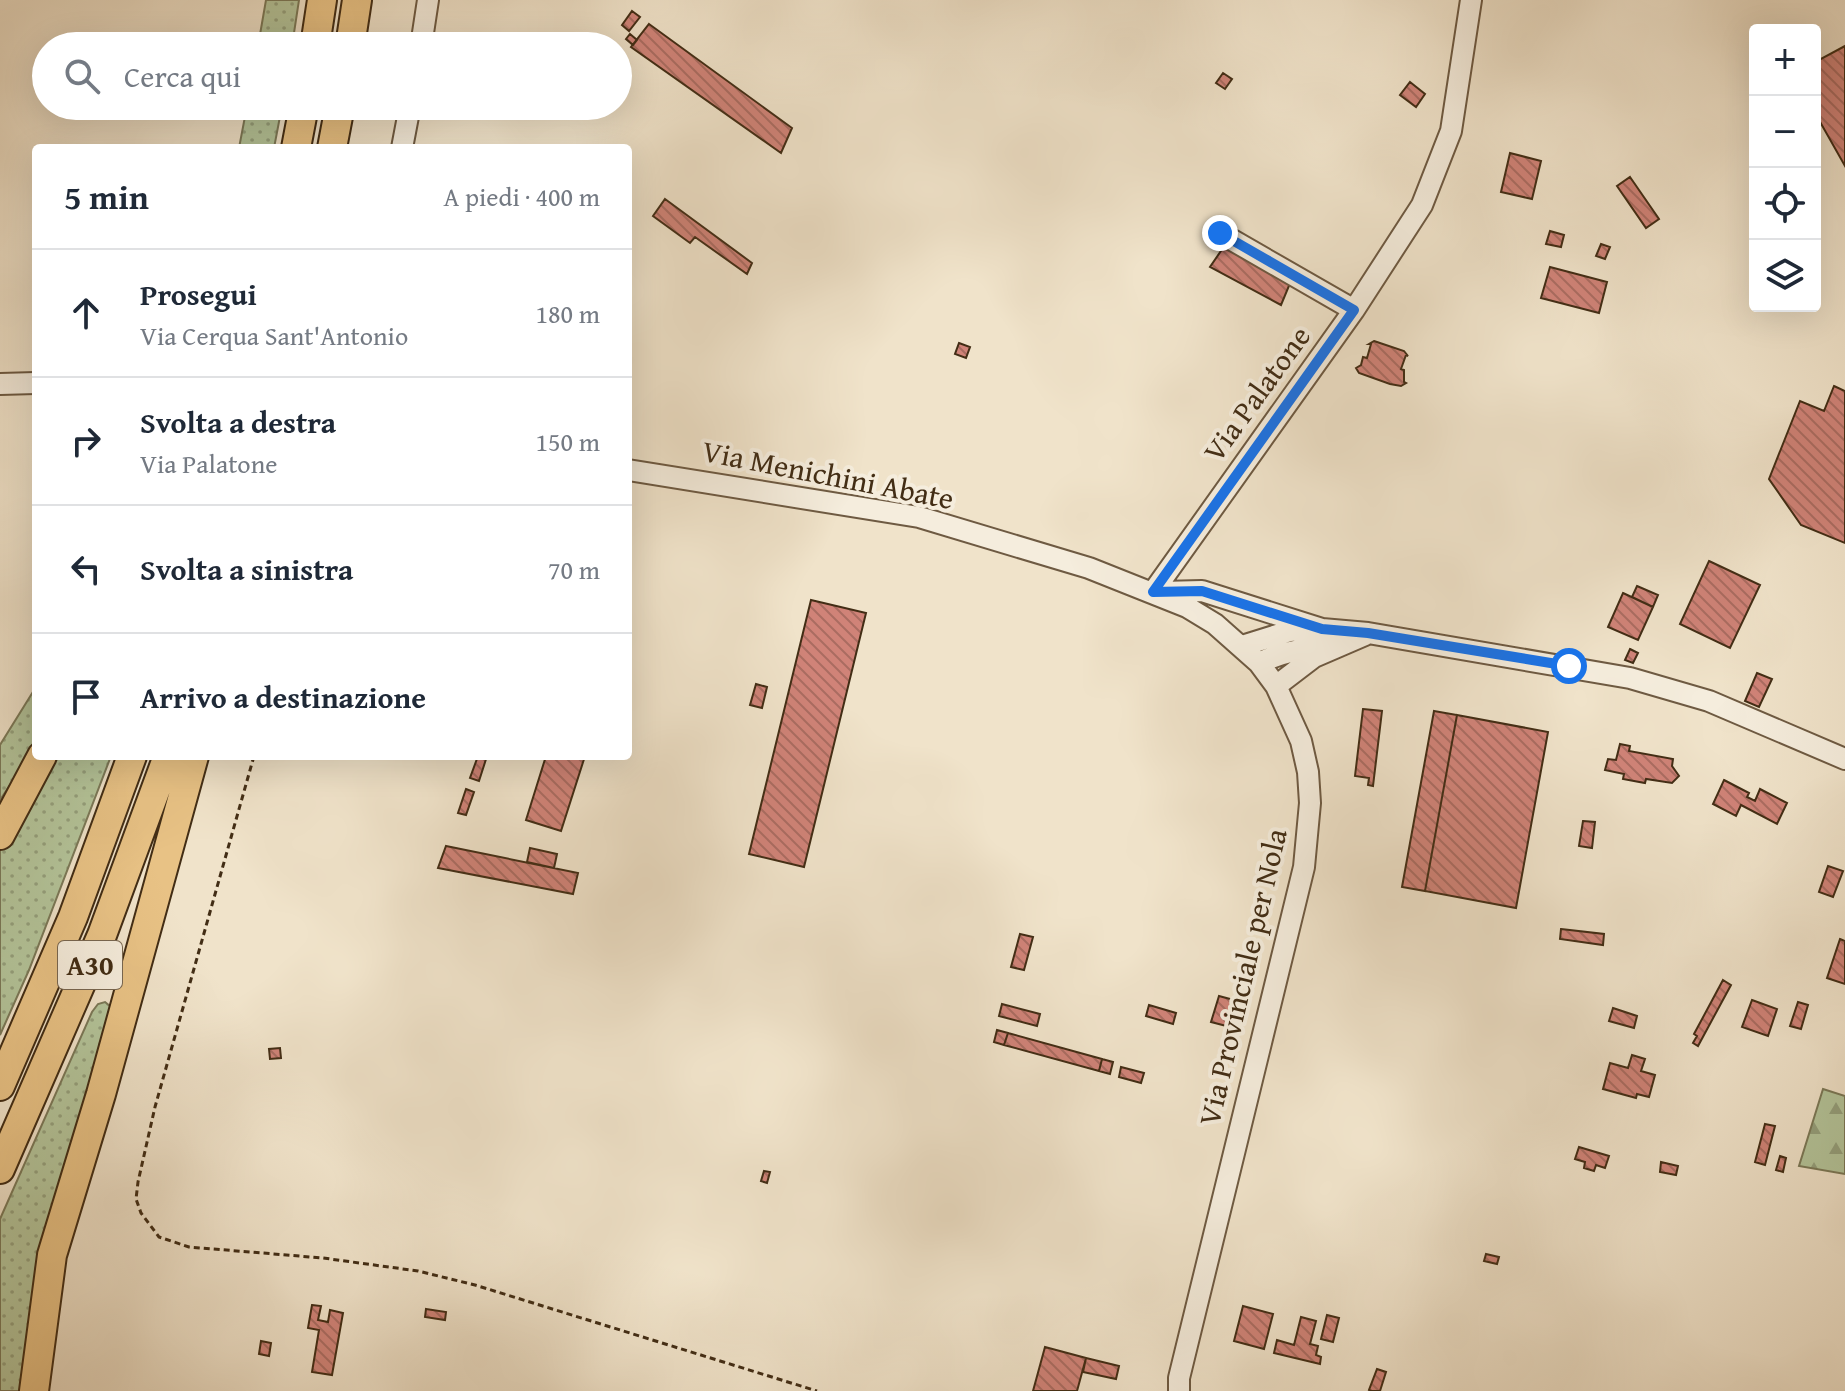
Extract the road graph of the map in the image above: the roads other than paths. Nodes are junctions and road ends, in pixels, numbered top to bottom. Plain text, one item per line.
1 (322, 0) edge
2 (357, 0) edge
3 (428, 0) edge
4 (1471, 0) edge
5 (317, 32) edge
6 (352, 32) edge
7 (423, 32) edge
8 (301, 120) edge
9 (337, 120) edge
10 (407, 120) edge
11 (297, 144) edge
12 (333, 144) edge
13 (403, 144) edge
14 (1220, 233) dead end
15 (1354, 310) junction
16 (32, 383) edge
17 (0, 384) edge
18 (632, 471) edge
19 (1153, 592) junction
20 (1322, 629) junction
21 (1368, 633) junction
22 (1339, 645) junction
23 (1242, 646) junction
24 (1259, 663) junction
25 (1276, 686) junction
26 (1845, 759) edge
27 (37, 760) edge
28 (38, 760) edge
29 (131, 760) edge
30 (167, 760) edge
31 (193, 760) edge
32 (0, 813) edge
33 (0, 835) edge
34 (0, 1086) edge
35 (0, 1169) edge
36 (34, 1391) edge
37 (1179, 1391) edge

1 - 5 highway
2 - 6 highway
3 - 7 street
4 - 15 street, Via Palatone
8 - 11 highway
9 - 12 highway
10 - 13 street
14 - 15 street
15 - 19 street, Via Palatone
16 - 17 street
18 - 19 street, Via Menichini Abate
19 - 20 street
19 - 23 street, Via Provinciale per Nola
20 - 21 street
20 - 23 street
21 - 22 street
21 - 26 street
22 - 24 street
22 - 25 street
23 - 24 street, Via Provinciale per Nola
24 - 25 street, Via Provinciale per Nola
25 - 37 street, Via Provinciale per Nola
27 - 32 highway
28 - 33 highway
29 - 34 highway, A30
30 - 35 highway, A30
31 - 36 highway

